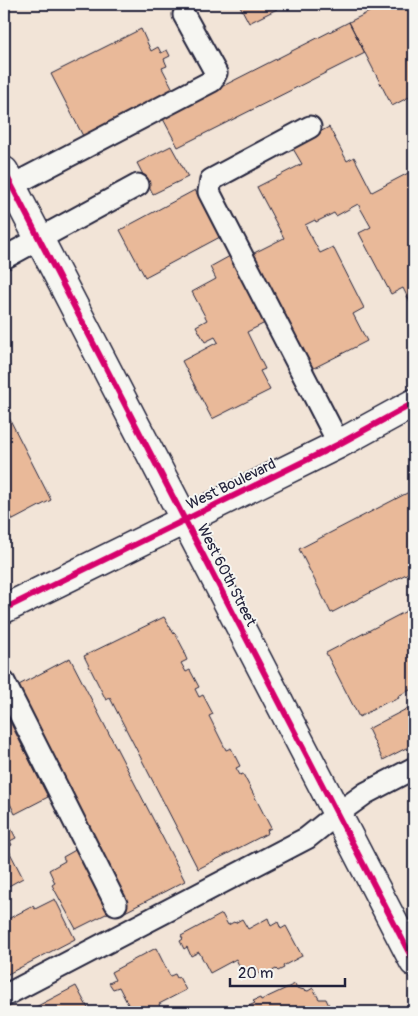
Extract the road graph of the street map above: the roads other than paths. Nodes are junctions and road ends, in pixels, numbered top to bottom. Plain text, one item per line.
1 (184, 15) dead end
2 (310, 127) dead end
3 (8, 179) edge
4 (138, 185) dead end
5 (39, 240) junction
6 (4, 258) edge
7 (414, 404) edge
8 (339, 444) junction
9 (185, 521) junction
10 (4, 609) edge
11 (4, 682) edge
12 (414, 768) edge
13 (337, 814) junction
14 (116, 904) dead end
15 (414, 962) edge
16 (4, 996) edge

1 - 3 lane
2 - 8 lane
3 - 5 street, West 60th Street
4 - 5 lane
5 - 6 lane
5 - 9 street, West 60th Street
7 - 8 street, West Boulevard
8 - 9 street, West Boulevard
9 - 10 street, West Boulevard
9 - 13 street, West 60th Street
11 - 14 lane
12 - 13 lane
13 - 15 street, West 60th Street
13 - 16 lane

